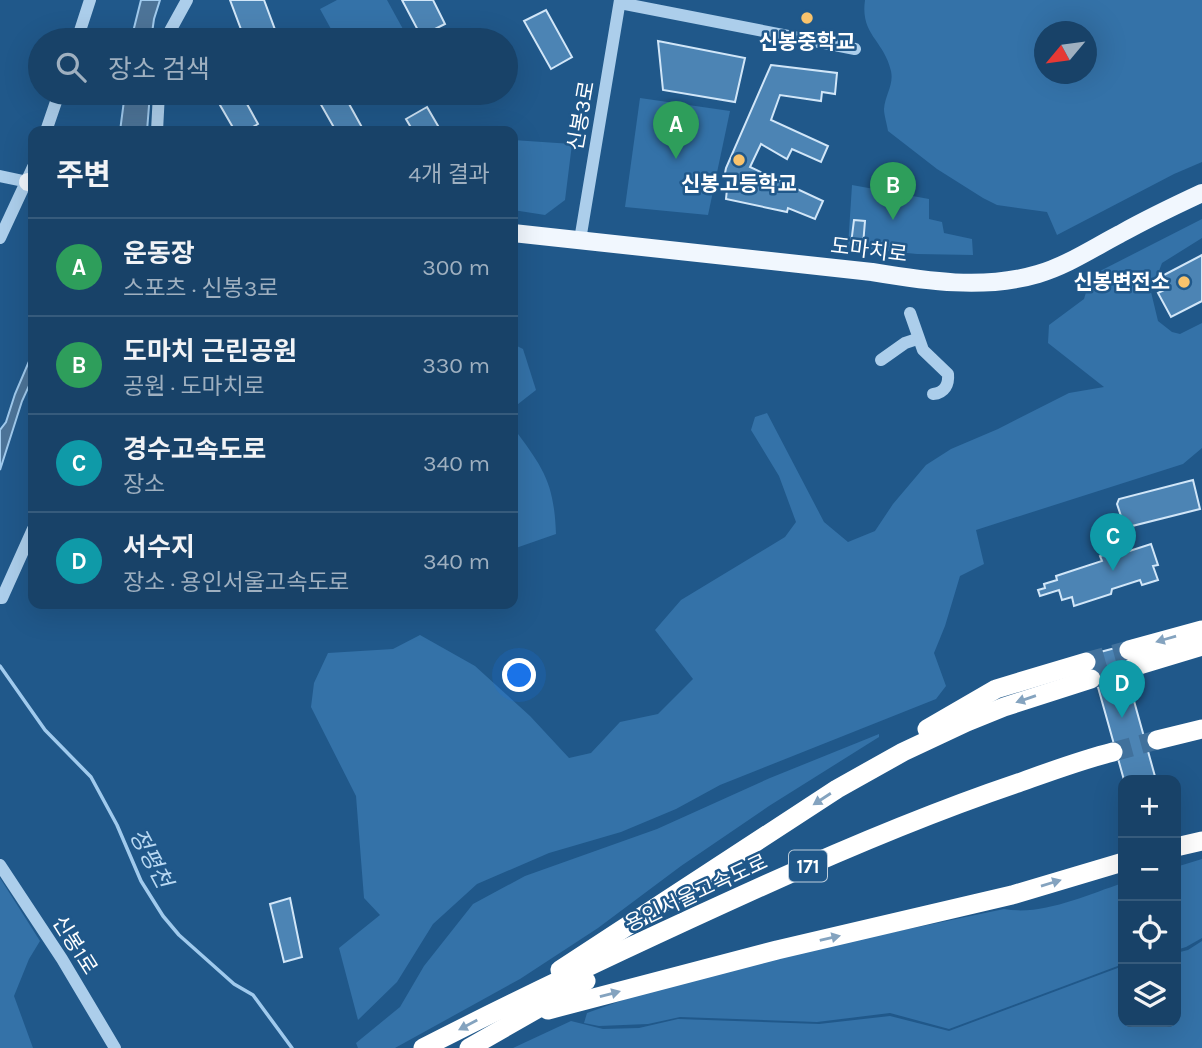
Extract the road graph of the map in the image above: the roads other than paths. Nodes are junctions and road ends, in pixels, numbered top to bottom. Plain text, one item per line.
1 (90, 0) edge
2 (187, 0) edge
3 (620, 2) edge
4 (81, 28) edge
5 (172, 28) edge
6 (855, 49) dead end
7 (55, 105) edge
8 (158, 105) edge
9 (48, 126) edge
10 (157, 126) edge
11 (0, 176) edge
12 (28, 178) edge
13 (28, 184) edge
14 (1202, 193) edge
15 (518, 234) edge
16 (0, 238) edge
17 (580, 240) junction
18 (909, 313) dead end
19 (917, 339) junction
20 (881, 360) dead end
21 (933, 394) dead end
22 (28, 540) edge
23 (1, 598) edge
24 (1202, 630) edge
25 (1202, 646) edge
26 (1088, 671) tunnel mouth
27 (1202, 729) edge
28 (1202, 740) edge
29 (1115, 757) tunnel mouth
30 (1202, 841) edge
31 (1181, 846) edge
32 (1118, 863) edge
33 (0, 865) edge
34 (516, 1010) junction
35 (115, 1048) edge
36 (423, 1048) edge
37 (468, 1048) edge

1 - 4 street
2 - 5 street
3 - 6 street
3 - 17 street, 신봉3로
7 - 9 street
8 - 10 street
11 - 12 street
13 - 16 street
14 - 17 main road, 도마치로
15 - 17 main road, 도마치로
18 - 19 street
19 - 20 street
19 - 21 street
22 - 23 street
24 -> 25 highway
26 -> 34 highway
27 - 28 highway
29 - 34 highway, 용인서울고속도로 / 171
30 - 31 highway
34 -> 32 highway
33 - 35 street, 신봉1로
34 -> 36 highway, 용인서울고속도로 / 171
34 - 37 highway, 용인서울고속도로 / 171

